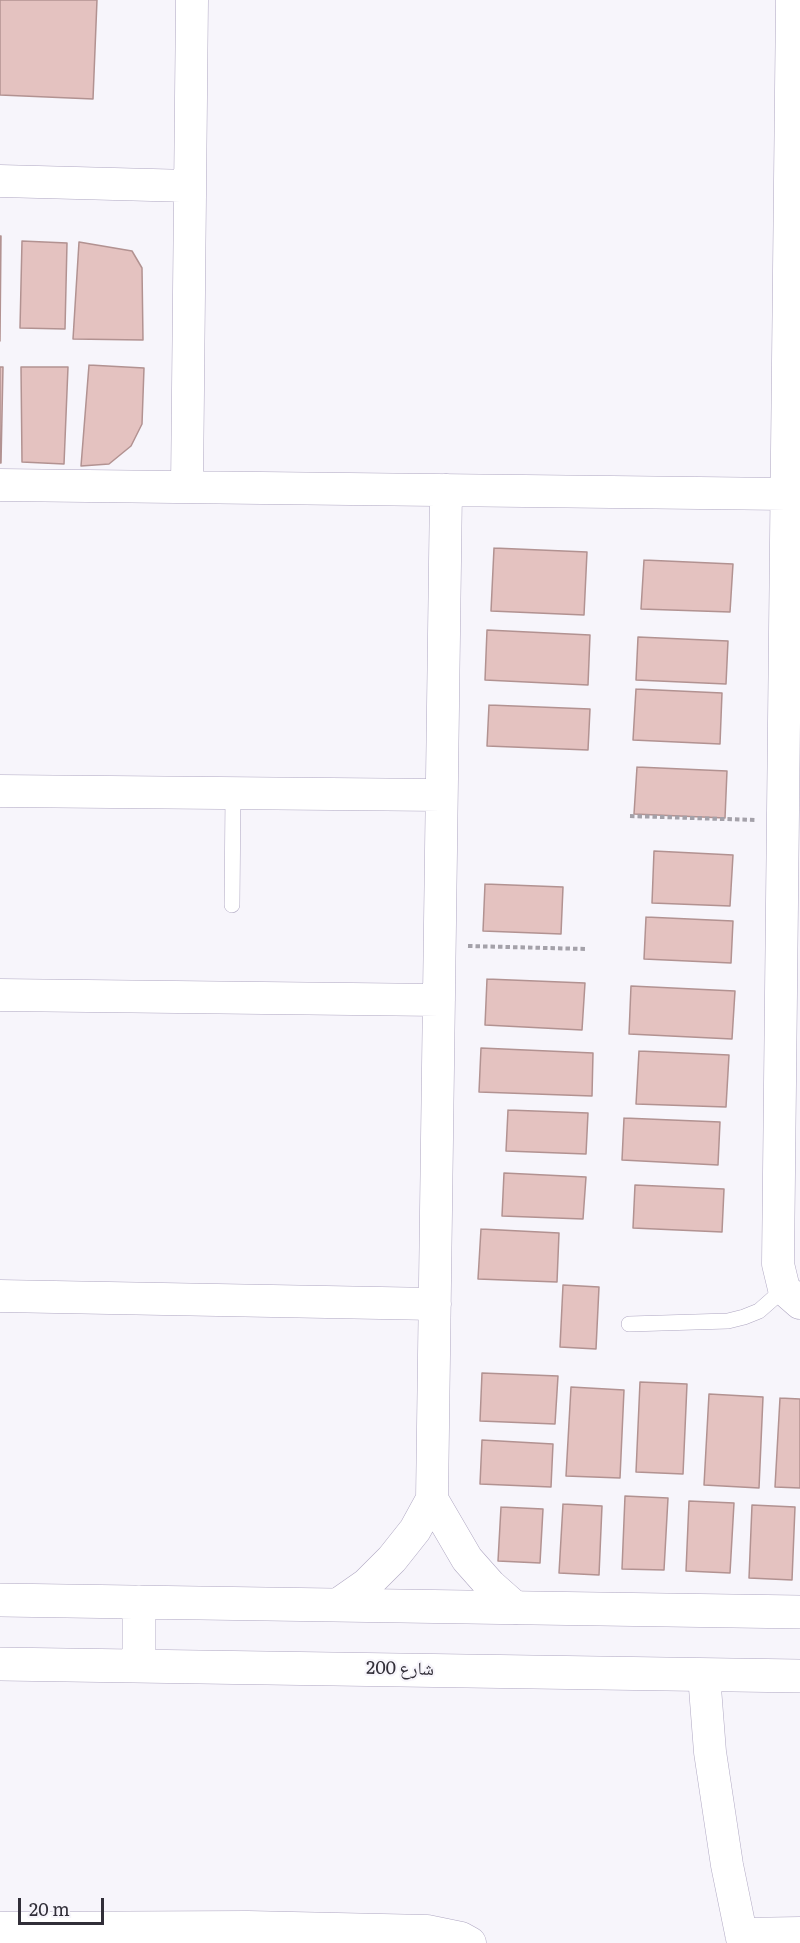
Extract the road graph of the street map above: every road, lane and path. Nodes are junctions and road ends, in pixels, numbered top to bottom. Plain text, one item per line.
1 (192, 0) edge
2 (792, 0) edge
3 (0, 181) edge
4 (190, 186) junction
5 (0, 485) edge
6 (187, 488) junction
7 (446, 490) junction
8 (786, 494) junction
9 (0, 791) edge
10 (233, 794) junction
11 (441, 795) junction
12 (630, 816) dead end
13 (783, 821) junction
14 (232, 905) dead end
15 (440, 945) junction
16 (587, 949) dead end
17 (0, 995) edge
18 (439, 1000) junction
19 (0, 1296) edge
20 (792, 1296) edge
21 (435, 1304) junction
22 (629, 1324) dead end
23 (432, 1499) junction
24 (0, 1600) edge
25 (139, 1602) junction
26 (337, 1605) junction
27 (516, 1608) junction
28 (800, 1612) edge
29 (0, 1664) edge
30 (139, 1664) junction
31 (704, 1675) junction
32 (800, 1676) edge
33 (0, 1928) edge
34 (800, 1933) edge
35 (248, 1935) edge
36 (742, 1939) edge
37 (470, 1943) edge

1 - 4 street
2 - 8 street
3 - 4 street
4 - 6 street
5 - 6 street
6 - 7 street
7 - 8 street
7 - 11 street
8 - 13 street
9 - 10 street
10 - 11 street
10 - 14 lane
11 - 15 street
12 - 13 path
13 - 20 street
15 - 16 path
15 - 18 street
17 - 18 street
18 - 21 street
19 - 21 street
20 - 22 lane
21 - 23 street
23 - 26 street
23 - 27 street
24 - 25 street
25 - 26 street
25 - 30 street
26 - 27 street
27 - 28 street
29 - 30 street, شارع 200
30 - 31 street, شارع 200
31 - 32 street, شارع 200
31 - 36 street
33 - 35 street
34 - 36 street
35 - 37 street

